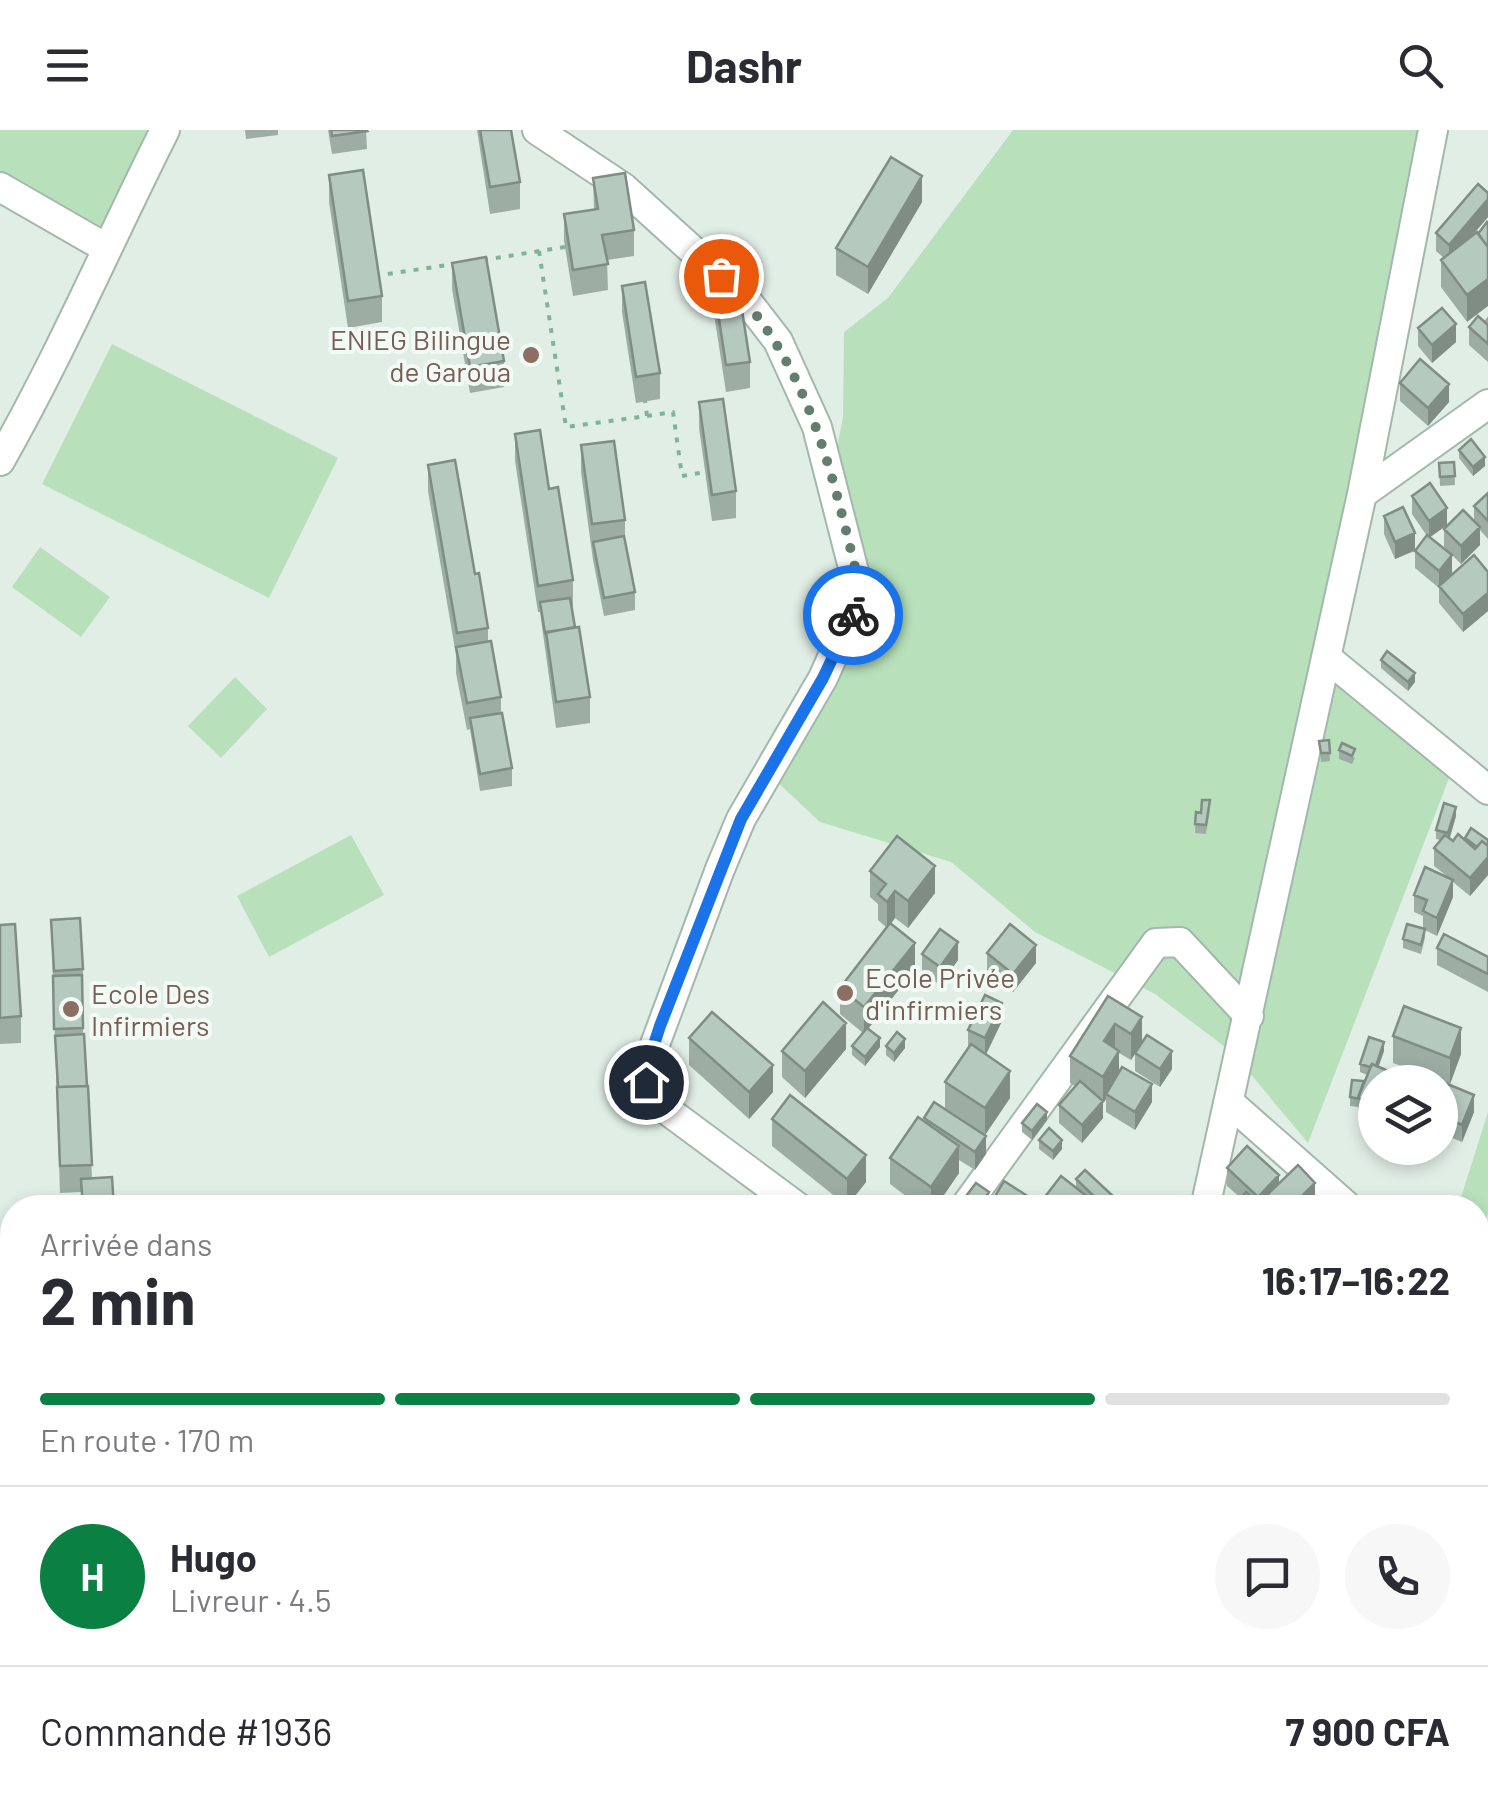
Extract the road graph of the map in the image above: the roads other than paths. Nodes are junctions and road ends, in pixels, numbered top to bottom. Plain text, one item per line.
1 (165, 130) edge
2 (537, 130) edge
3 (1433, 130) edge
4 (0, 187) edge
5 (106, 248) junction
6 (1488, 404) edge
7 (0, 462) edge
8 (1362, 494) junction
9 (1326, 657) junction
10 (1488, 790) edge
11 (1249, 1016) junction
12 (1230, 1103) junction
13 (781, 1195) edge
14 (973, 1195) edge
15 (1208, 1195) edge
16 (1334, 1195) edge

1 - 5 street
2 - 13 street
3 - 8 street
4 - 5 street
5 - 7 street
6 - 8 street
8 - 9 street
9 - 10 street
9 - 11 street
11 - 12 street
11 - 14 street
12 - 15 street
12 - 16 street

